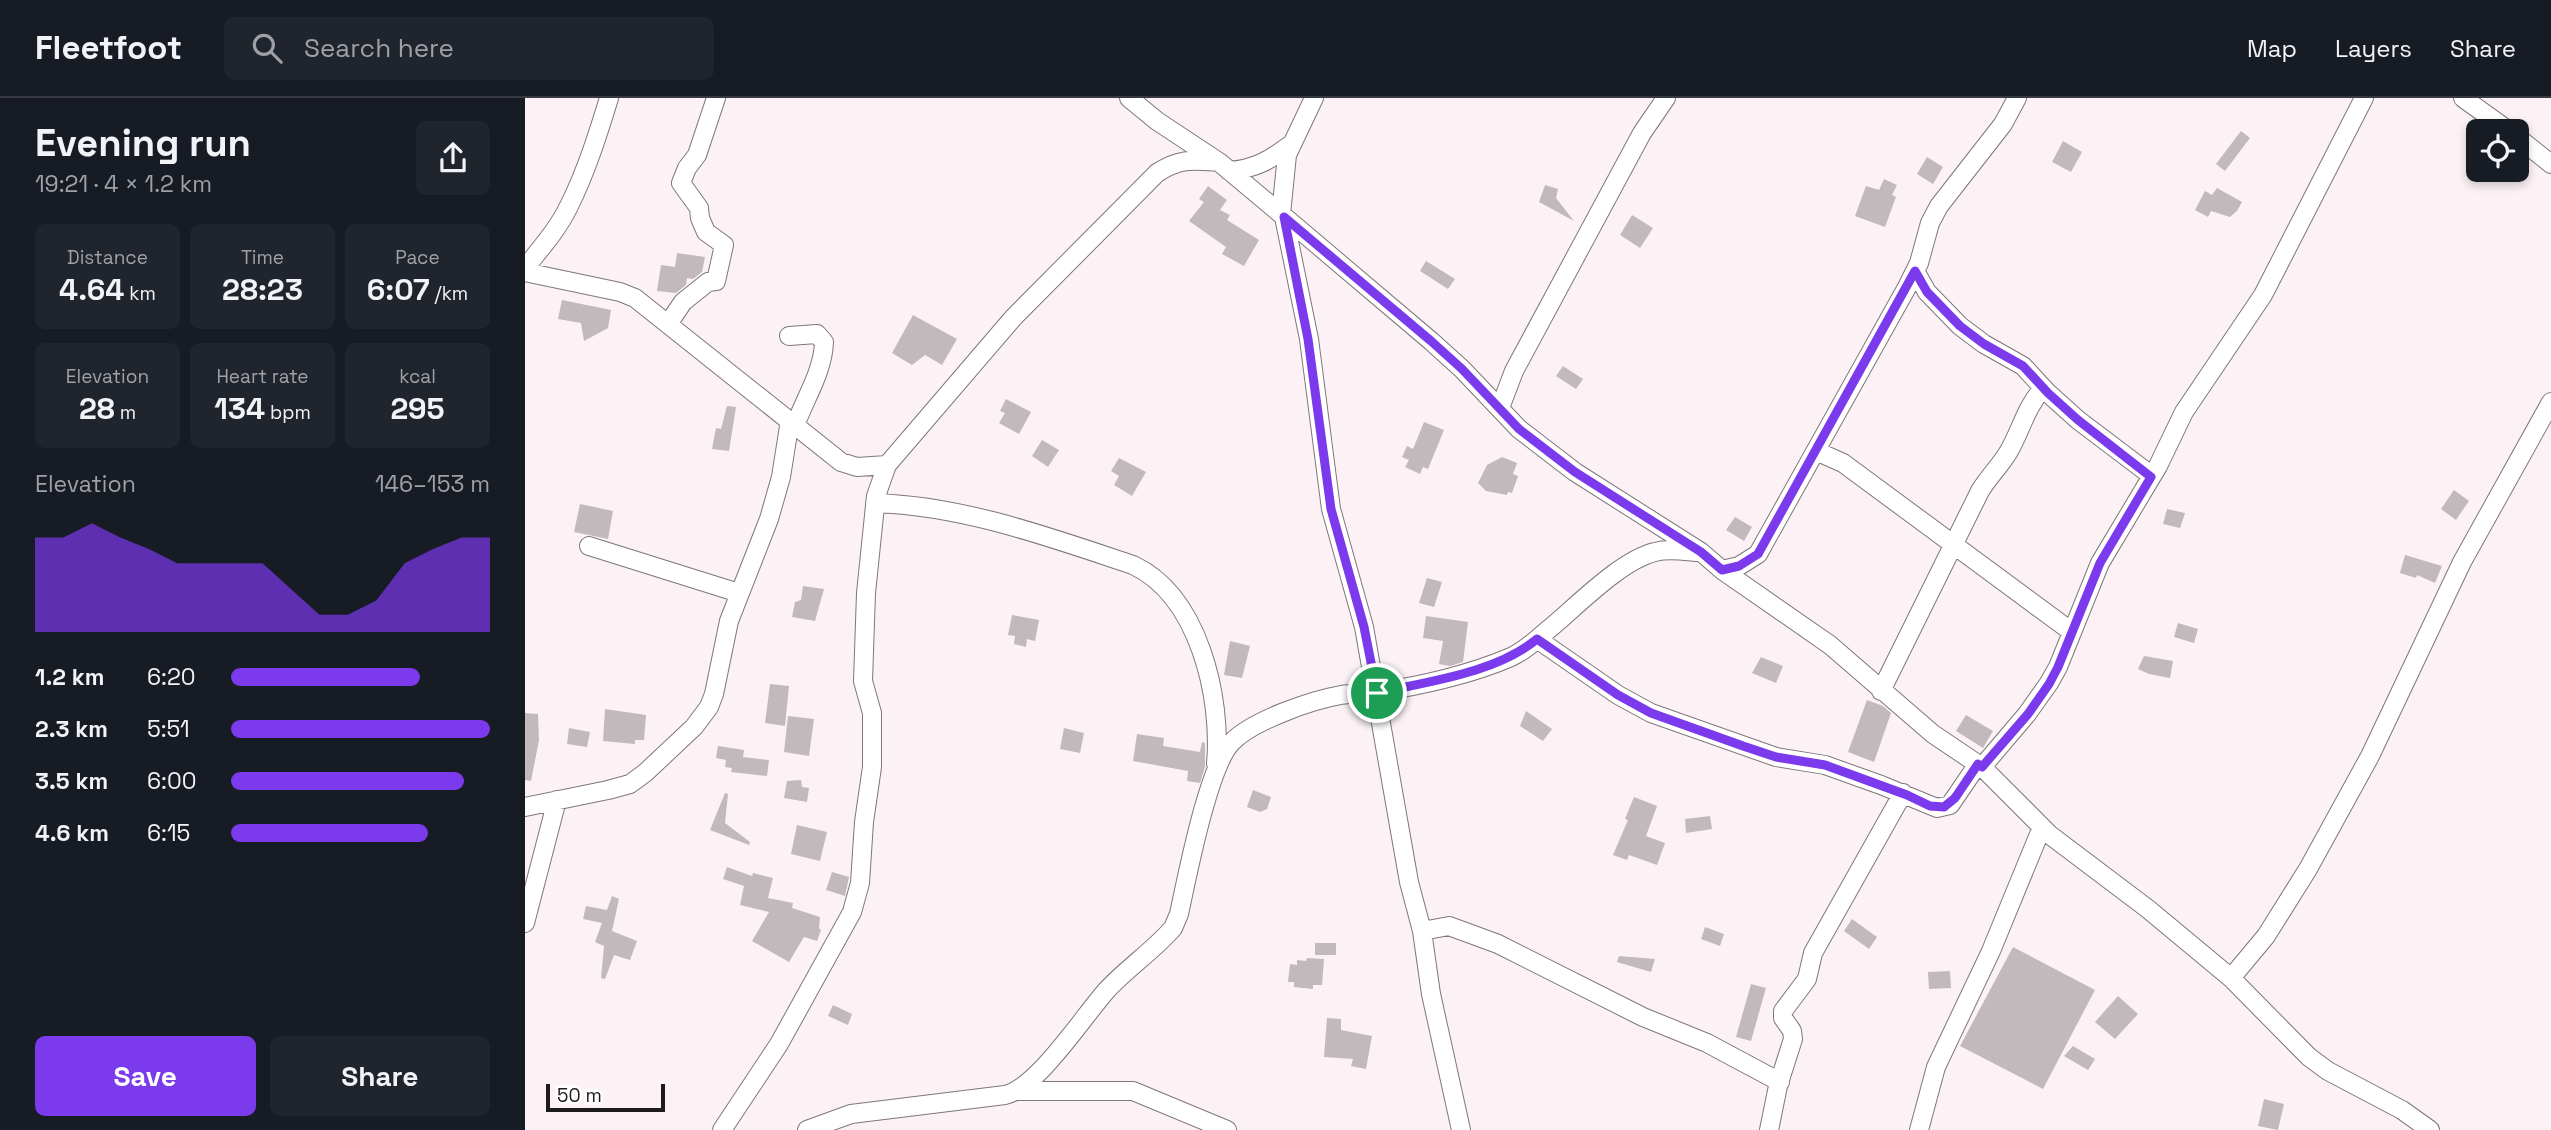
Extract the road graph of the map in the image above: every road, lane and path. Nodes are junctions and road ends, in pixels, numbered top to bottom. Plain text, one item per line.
1 (609, 98) edge
2 (716, 98) edge
3 (1129, 98) edge
4 (1314, 98) edge
5 (1666, 98) edge
6 (2017, 98) edge
7 (2364, 98) edge
8 (2463, 98) edge
9 (2492, 119) edge
10 (1290, 145) junction
11 (2529, 147) edge
12 (2551, 164) edge
13 (1224, 166) junction
14 (1282, 215) junction
15 (525, 270) edge
16 (1915, 271) junction
17 (668, 324) junction
18 (789, 336) dead end
19 (2043, 388) junction
20 (2551, 402) edge
21 (1500, 408) junction
22 (792, 423) junction
23 (1816, 451) junction
24 (887, 465) junction
25 (2151, 477) junction
26 (875, 503) junction
27 (1953, 544) junction
28 (589, 546) dead end
29 (1701, 552) junction
30 (1758, 554) junction
31 (1722, 570) junction
32 (739, 593) junction
33 (1755, 593) junction
34 (2072, 632) junction
35 (1537, 639) junction
36 (1881, 691) junction
37 (1377, 693) junction
38 (1980, 765) junction
39 (1216, 769) junction
40 (1903, 793) junction
41 (557, 800) junction
42 (525, 807) edge
43 (2042, 827) junction
44 (525, 923) edge
45 (1422, 931) junction
46 (2231, 978) junction
47 (1780, 1082) junction
48 (1016, 1091) junction
49 (722, 1130) edge
50 (807, 1130) edge
51 (1227, 1130) edge
52 (1461, 1130) edge
53 (1769, 1130) edge
54 (1919, 1130) edge
55 (2430, 1130) edge

1 - 15 street
2 - 17 street
3 - 13 street
4 - 10 street
5 - 21 street
6 - 16 street
7 - 25 street
8 - 9 street
10 - 13 street
10 - 14 street
11 - 12 street
13 - 14 street
13 - 24 street
14 - 21 street
14 - 37 street
15 - 17 street
16 - 19 street
16 - 23 street
17 - 22 street
18 - 22 street
19 - 25 street
19 - 27 street
20 - 46 street
21 - 29 street
22 - 24 street
22 - 32 street
23 - 27 street
23 - 30 street
24 - 26 street
25 - 34 street
26 - 39 street
26 - 49 street
27 - 34 street
27 - 36 street
28 - 32 street
29 - 31 street
29 - 35 street
30 - 31 street
30 - 33 street
31 - 33 street
32 - 41 street
33 - 36 street
34 - 38 street
35 - 37 street
35 - 40 street
36 - 38 street
37 - 39 street
37 - 45 street
38 - 40 street
38 - 43 street
39 - 48 street
40 - 47 street
41 - 42 street
41 - 44 street
43 - 46 street
43 - 54 street
45 - 47 street
45 - 52 street
46 - 55 street
47 - 53 street
48 - 50 street
48 - 51 street

